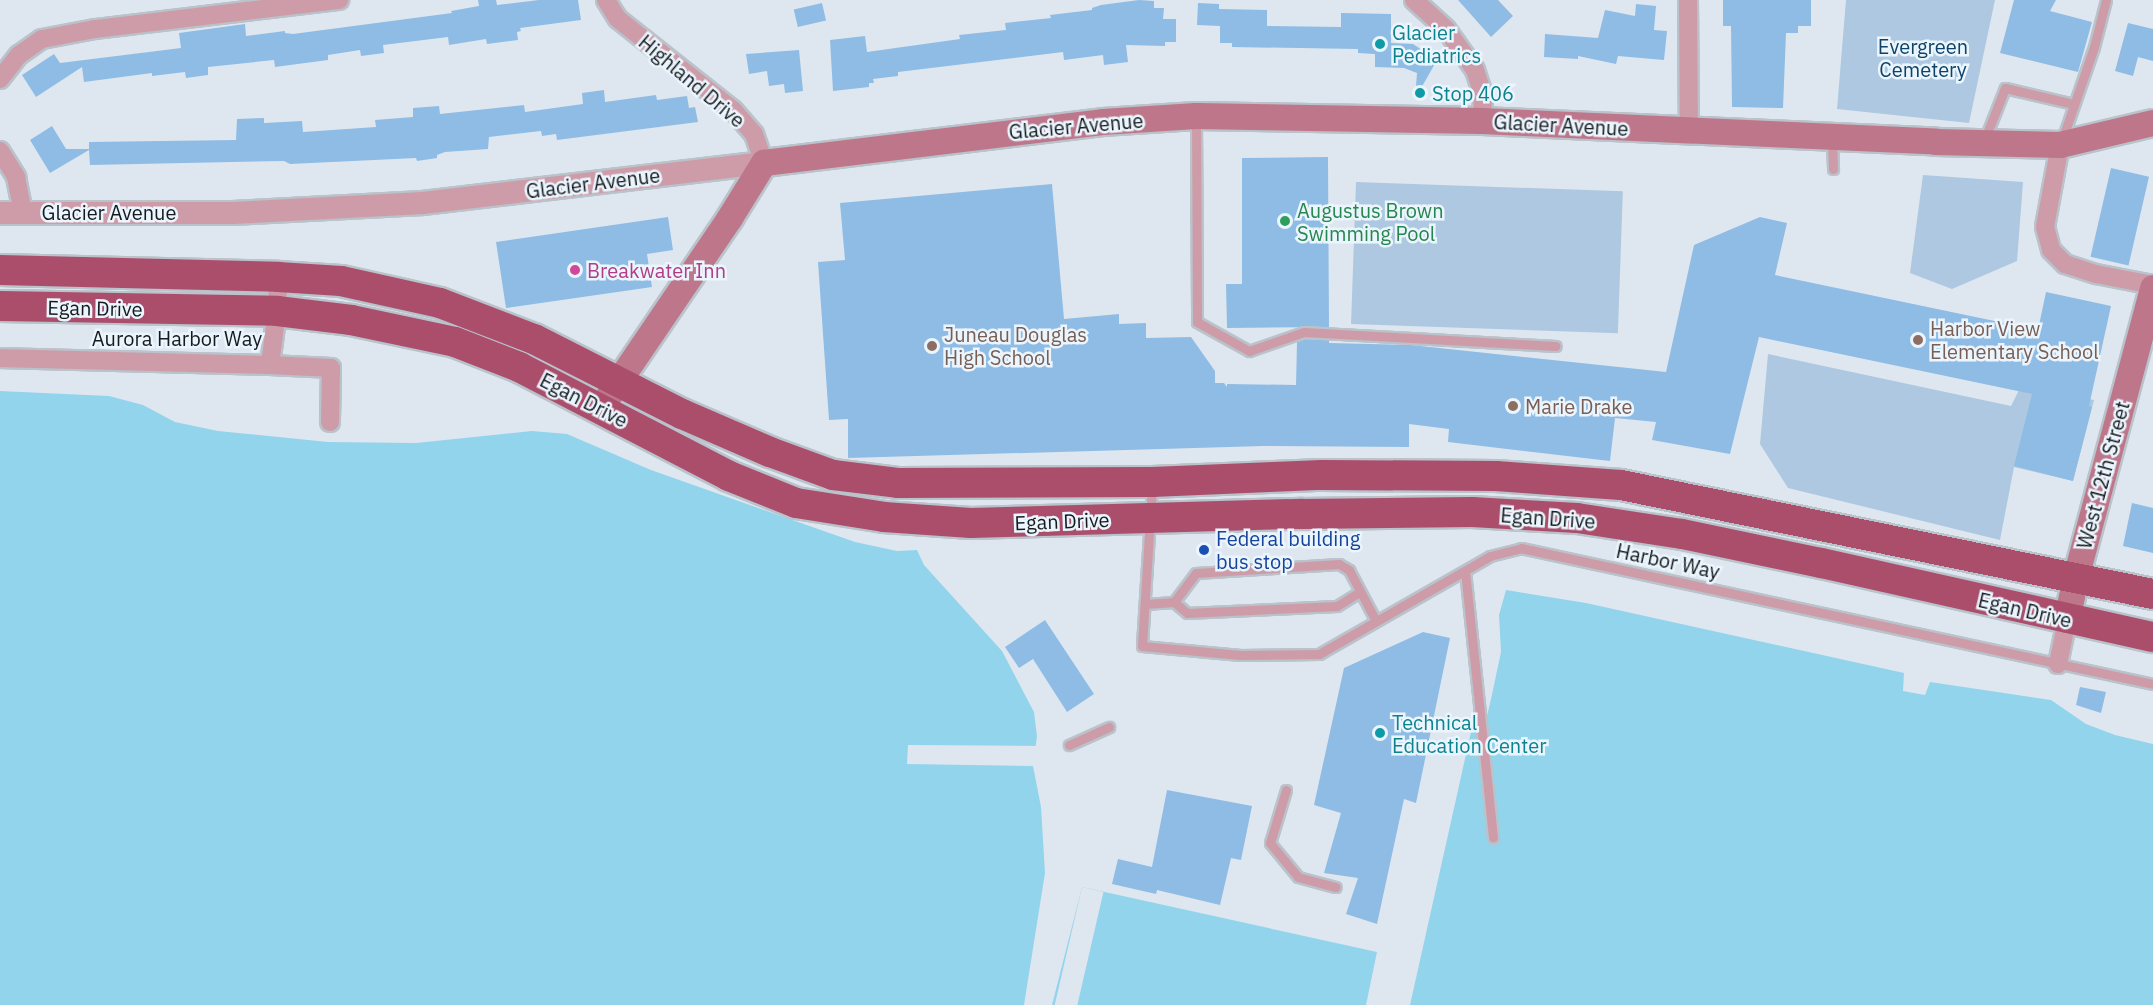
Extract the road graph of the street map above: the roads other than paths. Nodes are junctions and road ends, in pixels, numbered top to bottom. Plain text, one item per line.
1 (339, 0) edge
2 (606, 0) edge
3 (1414, 0) edge
4 (1688, 0) edge
5 (2106, 0) edge
6 (0, 79) edge
7 (2074, 104) junction
8 (1196, 116) junction
9 (1482, 121) junction
10 (2153, 123) edge
11 (1689, 130) junction
12 (1832, 137) junction
13 (1983, 144) junction
14 (2060, 145) junction
15 (0, 151) edge
16 (764, 162) junction
17 (1833, 170) dead end
18 (23, 212) junction
19 (0, 213) edge
20 (0, 270) edge
21 (278, 277) junction
22 (2153, 286) edge
23 (0, 306) edge
24 (277, 311) junction
25 (1556, 346) dead end
26 (0, 357) edge
27 (270, 364) junction
28 (620, 383) junction
29 (601, 408) junction
30 (330, 423) dead end
31 (1152, 482) junction
32 (1149, 518) junction
33 (1465, 571) junction
34 (2076, 578) junction
35 (1359, 592) junction
36 (2153, 594) edge
37 (1174, 602) junction
38 (1145, 604) junction
39 (2067, 620) junction
40 (1376, 621) junction
41 (2153, 638) edge
42 (2058, 664) junction
43 (2153, 684) edge
44 (1109, 727) dead end
45 (1068, 745) dead end
46 (1286, 790) dead end
47 (1493, 838) dead end
48 (1336, 887) dead end

1 - 6 street
2 - 16 street, Highland Drive
3 - 9 street
4 - 11 street
5 - 7 lane
7 - 13 lane
7 - 14 lane
8 - 9 main road, Glacier Avenue
8 - 16 main road, Glacier Avenue
8 - 25 lane
9 - 11 main road, Glacier Avenue
10 - 14 main road, Glacier Avenue
11 - 12 main road, Glacier Avenue
12 - 13 main road, Glacier Avenue
12 - 17 lane
13 - 14 main road, Glacier Avenue
14 - 22 street
15 - 18 street
16 - 18 street, Glacier Avenue
16 - 28 main road
18 - 19 street, Glacier Avenue
20 - 21 highway, Egan Drive
21 - 24 street, Aurora Harbor Way
21 - 28 highway, Egan Drive
22 - 34 main road, West 12th Street
23 - 24 highway, Egan Drive
24 - 27 street, Aurora Harbor Way
24 - 29 highway, Egan Drive
26 - 27 street, Aurora Harbor Way
27 - 30 street
28 - 29 main road
28 - 31 highway, Egan Drive
29 - 32 highway, Egan Drive
31 - 32 lane, Harbor Way
31 - 34 highway, Egan Drive
32 - 38 lane, Harbor Way
32 - 39 highway, Egan Drive
33 - 40 lane, Harbor Way
33 - 42 lane, Harbor Way
33 - 47 lane
34 - 36 highway, Egan Drive
34 - 39 main road, West 12th Street
35 - 37 lane
35 - 37 lane
35 - 40 lane
37 - 38 lane
38 - 40 lane, Harbor Way
39 - 41 highway, Egan Drive
39 - 42 street, West 12th Street
42 - 43 lane, Harbor Way
44 - 45 lane
46 - 48 lane

